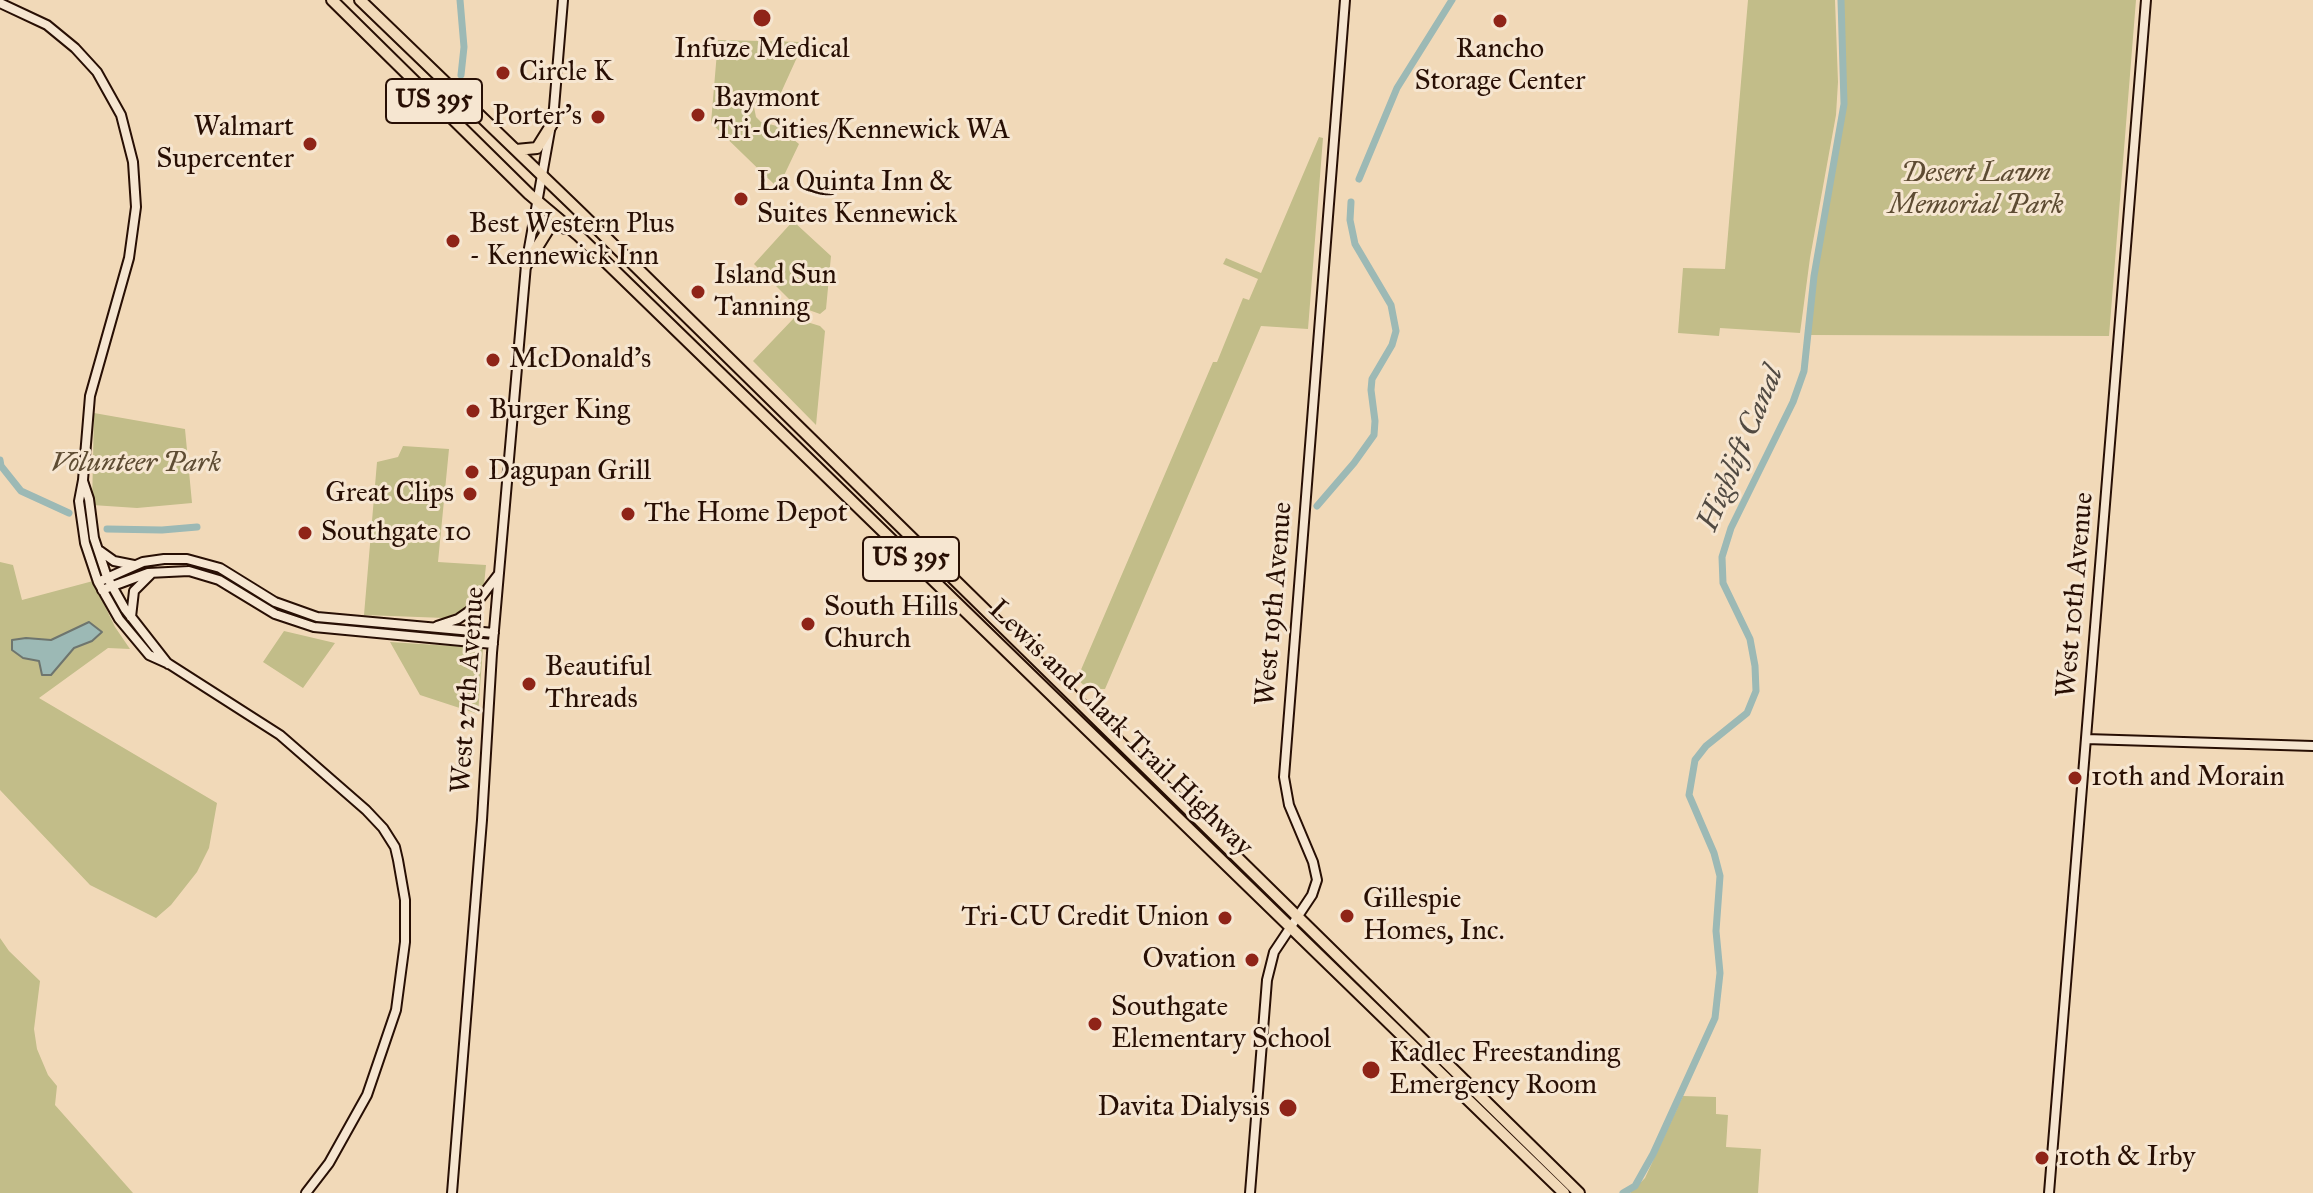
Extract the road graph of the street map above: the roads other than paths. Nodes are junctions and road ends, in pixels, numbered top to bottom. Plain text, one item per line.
1 (332, 0) edge
2 (360, 0) edge
3 (563, 0) edge
4 (1345, 0) edge
5 (2146, 0) edge
6 (0, 3) edge
7 (552, 124) junction
8 (514, 150) junction
9 (542, 176) junction
10 (537, 201) junction
11 (603, 262) junction
12 (526, 265) junction
13 (83, 480) junction
14 (97, 547) junction
15 (136, 565) junction
16 (157, 571) junction
17 (235, 575) junction
18 (499, 575) junction
19 (110, 582) junction
20 (229, 585) junction
21 (100, 586) junction
22 (131, 617) junction
23 (426, 628) junction
24 (494, 633) junction
25 (493, 644) junction
26 (169, 664) junction
27 (2086, 739) junction
28 (2313, 746) edge
29 (1297, 916) junction
30 (1289, 927) junction
31 (306, 1193) edge
32 (452, 1193) edge
33 (1250, 1193) edge
34 (1564, 1193) edge
35 (1579, 1193) edge
36 (2049, 1193) edge

1 - 10 highway, Lewis and Clark Trail Highway / US 395
2 - 8 highway, Lewis and Clark Trail Highway / US 395
3 - 7 street, West 27th Avenue
4 - 29 street, West 19th Avenue
5 - 27 street, West 10th Avenue
6 - 13 street
7 - 8 highway
7 - 9 street, West 27th Avenue
8 - 9 highway, Lewis and Clark Trail Highway / US 395
9 - 10 street, West 27th Avenue
9 - 29 highway, Lewis and Clark Trail Highway / US 395
10 - 11 highway, Lewis and Clark Trail Highway / US 395
10 - 12 street, West 27th Avenue
11 - 12 highway
11 - 30 highway, Lewis and Clark Trail Highway / US 395
12 - 18 street, West 27th Avenue
13 - 14 street
13 - 21 street
14 - 15 street
14 - 19 street
15 - 17 street
15 - 19 street
16 - 19 street
16 - 20 street
16 - 22 street
17 - 20 street
17 - 23 street
18 - 23 street
18 - 24 street, West 27th Avenue
19 - 21 street
19 - 22 street
20 - 25 street
21 - 26 street
22 - 26 street
23 - 24 street
24 - 25 street, West 27th Avenue
25 - 32 street, West 27th Avenue
26 - 31 street
27 - 28 street
27 - 36 street, West 10th Avenue
29 - 30 street, West 19th Avenue
29 - 35 highway, Lewis and Clark Trail Highway / US 395
30 - 33 street, West 19th Avenue
30 - 34 highway, Lewis and Clark Trail Highway / US 395

